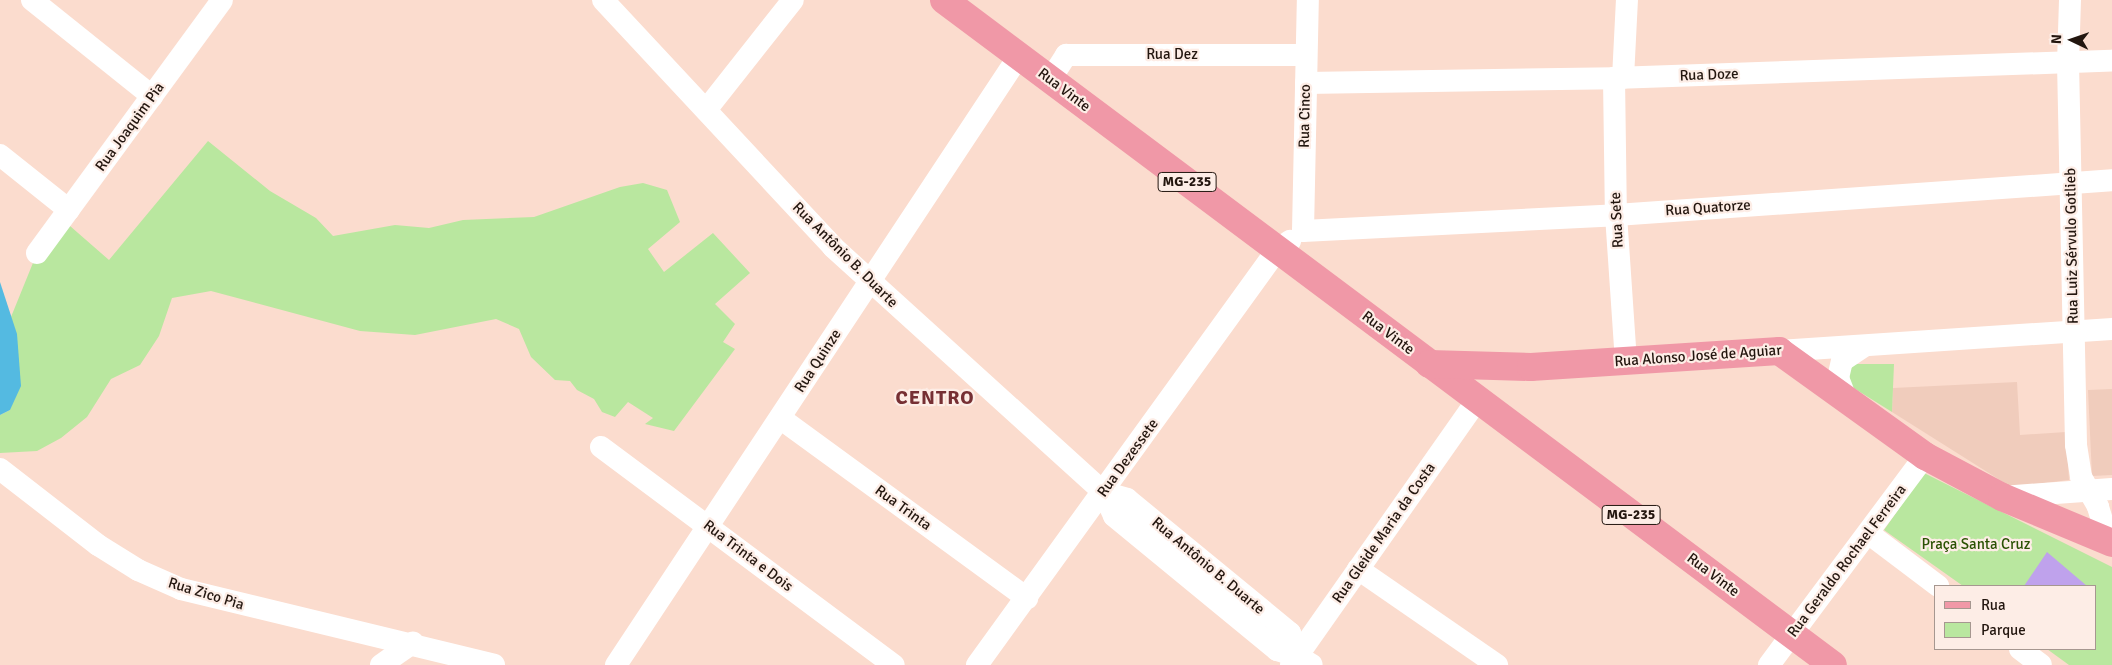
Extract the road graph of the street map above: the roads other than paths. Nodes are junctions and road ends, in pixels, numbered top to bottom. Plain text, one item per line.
1 (32, 0) edge
2 (222, 0) edge
3 (604, 0) edge
4 (793, 0) edge
5 (944, 0) edge
6 (1308, 0) edge
7 (1627, 0) edge
8 (2070, 0) edge
9 (1306, 55) junction
10 (1019, 56) junction
11 (2112, 61) edge
12 (2068, 62) junction
13 (1618, 78) junction
14 (1050, 80) junction
15 (1306, 83) junction
16 (152, 96) junction
17 (706, 110) junction
18 (0, 156) edge
19 (2112, 180) edge
20 (2070, 182) junction
21 (69, 210) junction
22 (1616, 214) junction
23 (1303, 231) junction
24 (1277, 250) junction
25 (37, 254) dead end
26 (869, 283) junction
27 (2112, 330) edge
28 (2074, 331) junction
29 (1865, 345) junction
30 (1779, 351) junction
31 (1626, 361) junction
32 (1429, 364) junction
33 (1531, 367) junction
34 (1844, 396) junction
35 (1477, 400) junction
36 (780, 418) junction
37 (601, 447) dead end
38 (1925, 456) junction
39 (0, 469) edge
40 (2112, 489) edge
41 (2088, 490) junction
42 (1103, 492) junction
43 (2002, 496) junction
44 (708, 526) junction
45 (1868, 533) junction
46 (2110, 542) edge
47 (1358, 569) junction
48 (1937, 585) edge
49 (1027, 598) junction
50 (1792, 634) junction
51 (413, 643) junction
52 (2021, 650) edge
53 (1300, 662) edge
54 (381, 665) edge
55 (494, 665) edge
56 (616, 665) edge
57 (894, 665) edge
58 (978, 665) edge
59 (1497, 665) edge
60 (1769, 665) edge
61 (1833, 665) edge
62 (2041, 665) edge

1 - 16 street
2 - 16 street, Rua Joaquim Pia
3 - 17 street, Rua Antônio B. Duarte
4 - 17 street
5 - 10 main road, Rua Vinte / MG-235
6 - 9 street, Rua Cinco
7 - 13 street, Rua Sete
8 - 12 street, Rua Luiz Sérvulo Gotlieb
9 - 14 street, Rua Dez
9 - 15 street, Rua Cinco
10 - 14 main road, Rua Vinte / MG-235
10 - 26 street, Rua Quinze
11 - 12 street, Rua Doze
12 - 13 street, Rua Doze
12 - 20 street, Rua Luiz Sérvulo Gotlieb
13 - 15 street, Rua Doze
13 - 22 street, Rua Sete
14 - 24 main road, Rua Vinte / MG-235
15 - 23 street, Rua Cinco
16 - 21 street, Rua Joaquim Pia
17 - 26 street, Rua Antônio B. Duarte
18 - 21 street
19 - 20 street, Rua Quatorze
20 - 22 street, Rua Quatorze
20 - 28 street, Rua Luiz Sérvulo Gotlieb
21 - 25 street, Rua Joaquim Pia
22 - 23 street, Rua Quatorze
22 - 31 street, Rua Sete
23 - 24 street, Rua Dezessete
24 - 32 main road, Rua Vinte / MG-235
24 - 42 street, Rua Dezessete
26 - 36 street, Rua Quinze
26 - 42 street, Rua Antônio B. Duarte
27 - 28 street, Rua Alonso José de Aguiar
28 - 29 street, Rua Alonso José de Aguiar
28 - 41 street, Rua Luiz Sérvulo Gotlieb
29 - 30 street, Rua Alonso José de Aguiar
29 - 34 street
30 - 31 main road, Rua Alonso José de Aguiar
30 - 34 main road
31 - 33 main road, Rua Alonso José de Aguiar
32 - 33 main road, Rua Alonso José de Aguiar
32 - 35 main road, Rua Vinte / MG-235
33 - 35 main road
34 - 38 main road
35 - 47 street, Rua Gleide Maria da Costa
35 - 50 main road, Rua Vinte / MG-235
36 - 44 street, Rua Quinze
36 - 49 street, Rua Trinta
37 - 44 street, Rua Trinta e Dois
38 - 43 main road
38 - 45 street, Rua Geraldo Rochael Ferreira
39 - 51 street, Rua Zico Pia
40 - 41 street
41 - 43 street
41 - 46 street, Rua Luiz Sérvulo Gotlieb
42 - 49 street, Rua Dezessete
42 - 53 street, Rua Antônio B. Duarte
43 - 46 main road
44 - 56 street, Rua Quinze
44 - 57 street, Rua Trinta e Dois
45 - 48 street
45 - 50 street, Rua Geraldo Rochael Ferreira
47 - 53 street, Rua Gleide Maria da Costa
47 - 59 street
49 - 58 street, Rua Dezessete
50 - 60 street, Rua Geraldo Rochael Ferreira
50 - 61 main road, Rua Vinte / MG-235
51 - 54 street
51 - 55 street, Rua Zico Pia
52 - 62 street

